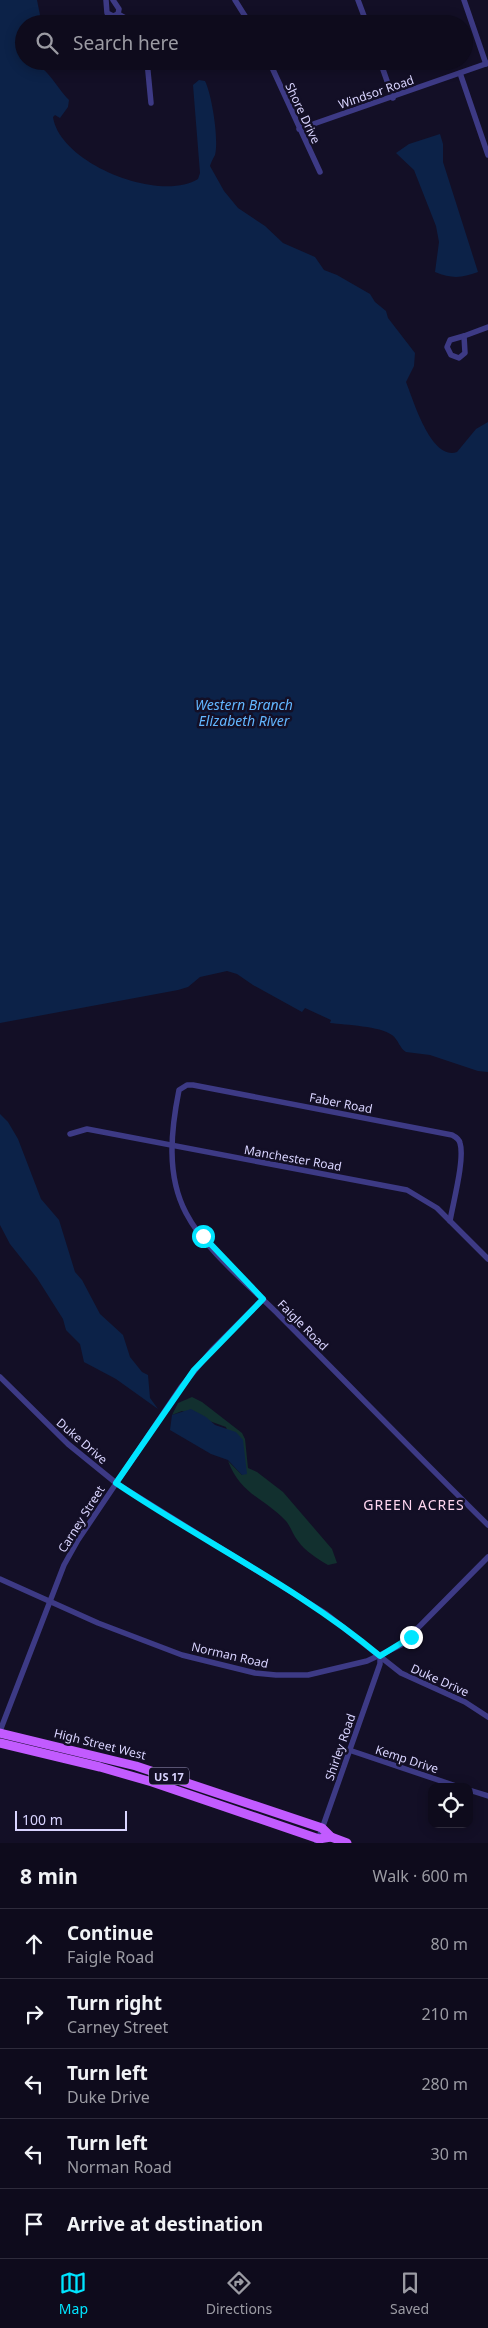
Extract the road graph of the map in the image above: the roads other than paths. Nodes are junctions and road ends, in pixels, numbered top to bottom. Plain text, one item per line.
1 (106, 0) edge
2 (113, 0) edge
3 (235, 0) edge
4 (358, 0) edge
5 (464, 0) edge
6 (118, 14) edge
7 (112, 15) edge
8 (244, 15) edge
9 (364, 15) edge
10 (469, 15) edge
11 (473, 25) edge
12 (487, 63) edge
13 (473, 68) edge
14 (148, 70) edge
15 (273, 70) edge
16 (383, 70) edge
17 (468, 70) edge
18 (460, 73) junction
19 (393, 98) junction
20 (151, 103) dead end
21 (299, 129) junction
22 (488, 155) edge
23 (320, 172) dead end
24 (488, 327) edge
25 (464, 336) dead end
26 (193, 1085) joint
27 (70, 1134) dead end
28 (172, 1145) junction
29 (450, 1220) junction
30 (488, 1259) edge
31 (263, 1299) junction
32 (0, 1377) edge
33 (116, 1483) junction
34 (488, 1525) edge
35 (488, 1557) edge
36 (0, 1579) edge
37 (50, 1601) junction
38 (380, 1656) junction
39 (488, 1717) edge
40 (0, 1732) edge
41 (0, 1744) edge
42 (349, 1750) junction
43 (447, 1783) edge
44 (473, 1791) edge
45 (488, 1796) edge
46 (322, 1828) junction
47 (331, 1838) junction
48 (318, 1841) edge
49 (347, 1843) edge

1 - 7 street
2 - 6 street
3 - 8 street
4 - 9 street
5 - 10 street
11 - 12 street
12 - 13 street, Windsor Road
14 - 20 street
15 - 21 street, Shore Drive
16 - 19 street
17 - 18 street, Windsor Road
18 - 19 street, Windsor Road
18 - 22 street
19 - 21 street, Windsor Road
21 - 23 street, Shore Drive
24 - 25 street
26 - 28 street, Faigle Road
26 - 29 street, Faber Road
27 - 28 street, Manchester Road
28 - 29 street, Manchester Road
28 - 31 street, Faigle Road
29 - 30 street, Manchester Road
31 - 33 street, Carney Street
31 - 34 street, Faigle Road
32 - 33 street, Duke Drive
33 - 37 street, Carney Street
33 - 38 street, Duke Drive
35 - 38 street, Norman Road
36 - 37 street, Norman Road
37 - 38 street, Norman Road
37 - 40 street, Carney Street
38 - 39 street, Duke Drive
38 - 42 street, Shirley Road
40 - 46 main road, High Street West / US 17
41 - 48 main road, High Street West / US 17
42 - 43 street, Kemp Drive
42 - 46 street, Shirley Road
44 - 45 street
46 - 47 main road, High Street West / US 17
46 - 48 street, Shirley Road
47 - 48 main road, High Street West / US 17
47 - 49 main road, High Street West / US 17

